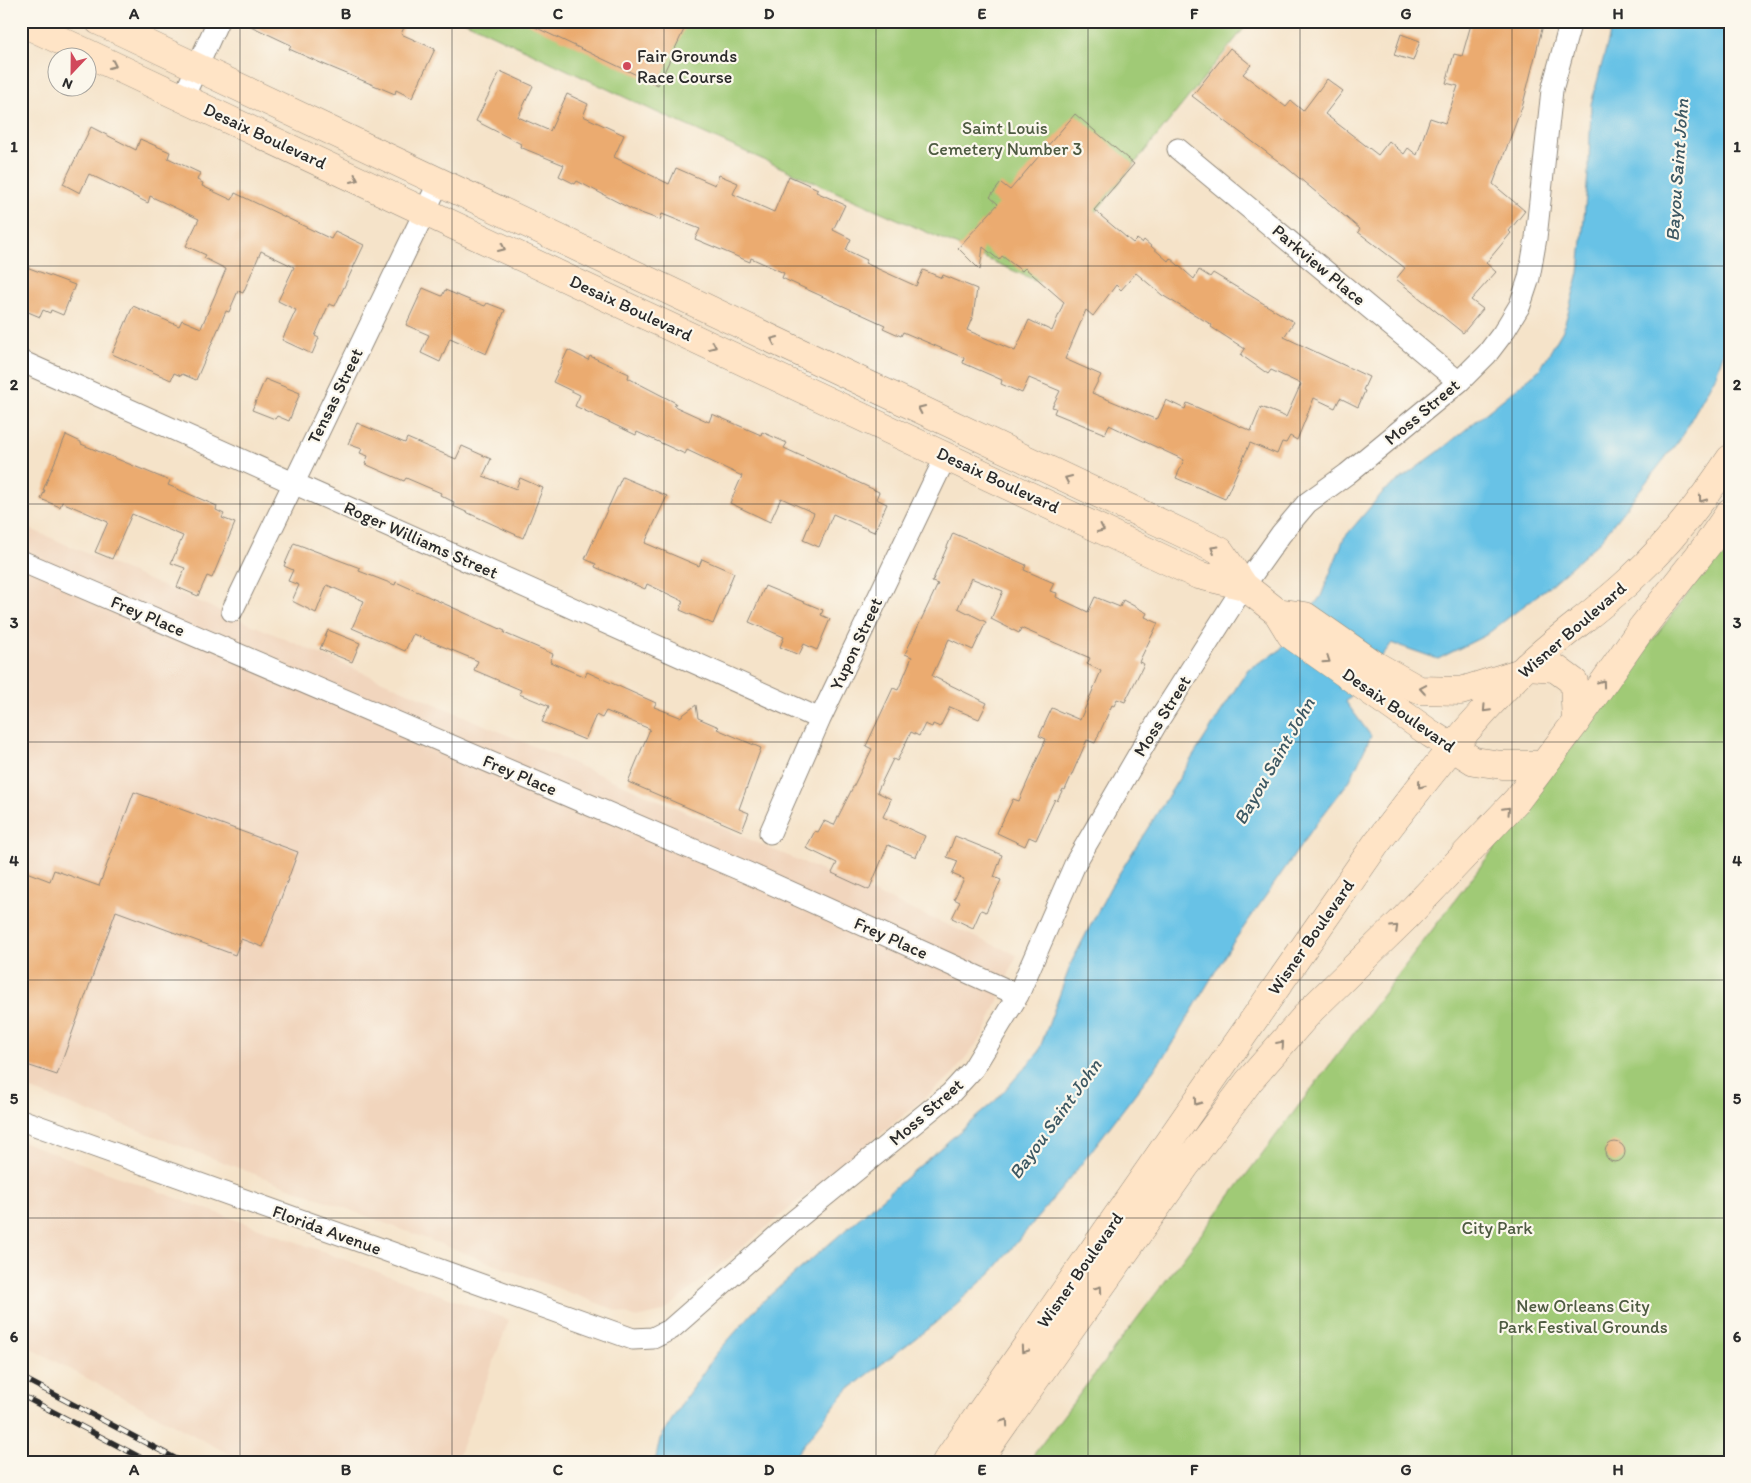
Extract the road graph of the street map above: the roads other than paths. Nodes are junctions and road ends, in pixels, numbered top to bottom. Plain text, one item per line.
1 (99, 21) edge
2 (218, 21) edge
3 (1571, 21) edge
4 (21, 22) edge
5 (197, 68) junction
6 (183, 98) junction
7 (1178, 149) dead end
8 (439, 182) junction
9 (425, 211) junction
10 (21, 362) edge
11 (1459, 382) junction
12 (959, 427) junction
13 (946, 456) junction
14 (1730, 459) edge
15 (294, 483) junction
16 (1730, 512) edge
17 (21, 561) edge
18 (1244, 586) junction
19 (232, 611) dead end
20 (1524, 669) junction
21 (1369, 674) junction
22 (820, 719) junction
23 (1576, 722) junction
24 (1452, 748) junction
25 (1542, 765) junction
26 (770, 833) dead end
27 (1018, 994) junction
28 (21, 1120) edge
29 (633, 1339) joint
30 (946, 1462) edge
31 (977, 1462) edge

1 - 5 street, Desaix Boulevard
2 - 5 street
3 - 11 street, Moss Street
4 -> 6 street, Desaix Boulevard
5 - 6 street
5 - 8 street, Desaix Boulevard
6 -> 9 street, Desaix Boulevard
7 - 11 street, Parkview Place
8 - 9 street, Tensas Street
12 -> 8 street, Desaix Boulevard
9 -> 13 street, Desaix Boulevard
9 - 15 street, Tensas Street
10 - 15 street, Roger Williams Street
11 - 18 street, Moss Street
12 - 13 street
18 -> 12 street, Desaix Boulevard
13 -> 18 street, Desaix Boulevard
13 - 22 street, Yupon Street
14 -> 20 street, Wisner Boulevard
15 - 19 street, Tensas Street
15 - 22 street, Roger Williams Street
23 -> 16 street, Wisner Boulevard
17 - 27 street, Frey Place
18 - 21 street, Desaix Boulevard
18 - 27 street, Moss Street
20 -> 21 street, Desaix Boulevard
20 - 23 street
20 -> 24 street, Wisner Boulevard
21 - 24 street, Desaix Boulevard
22 - 26 street, Yupon Street
23 - 25 street, Wisner Boulevard
24 - 25 street, Desaix Boulevard
24 -> 30 street, Wisner Boulevard
31 -> 25 street, Wisner Boulevard
27 - 29 street, Moss Street
28 - 29 street, Florida Avenue

